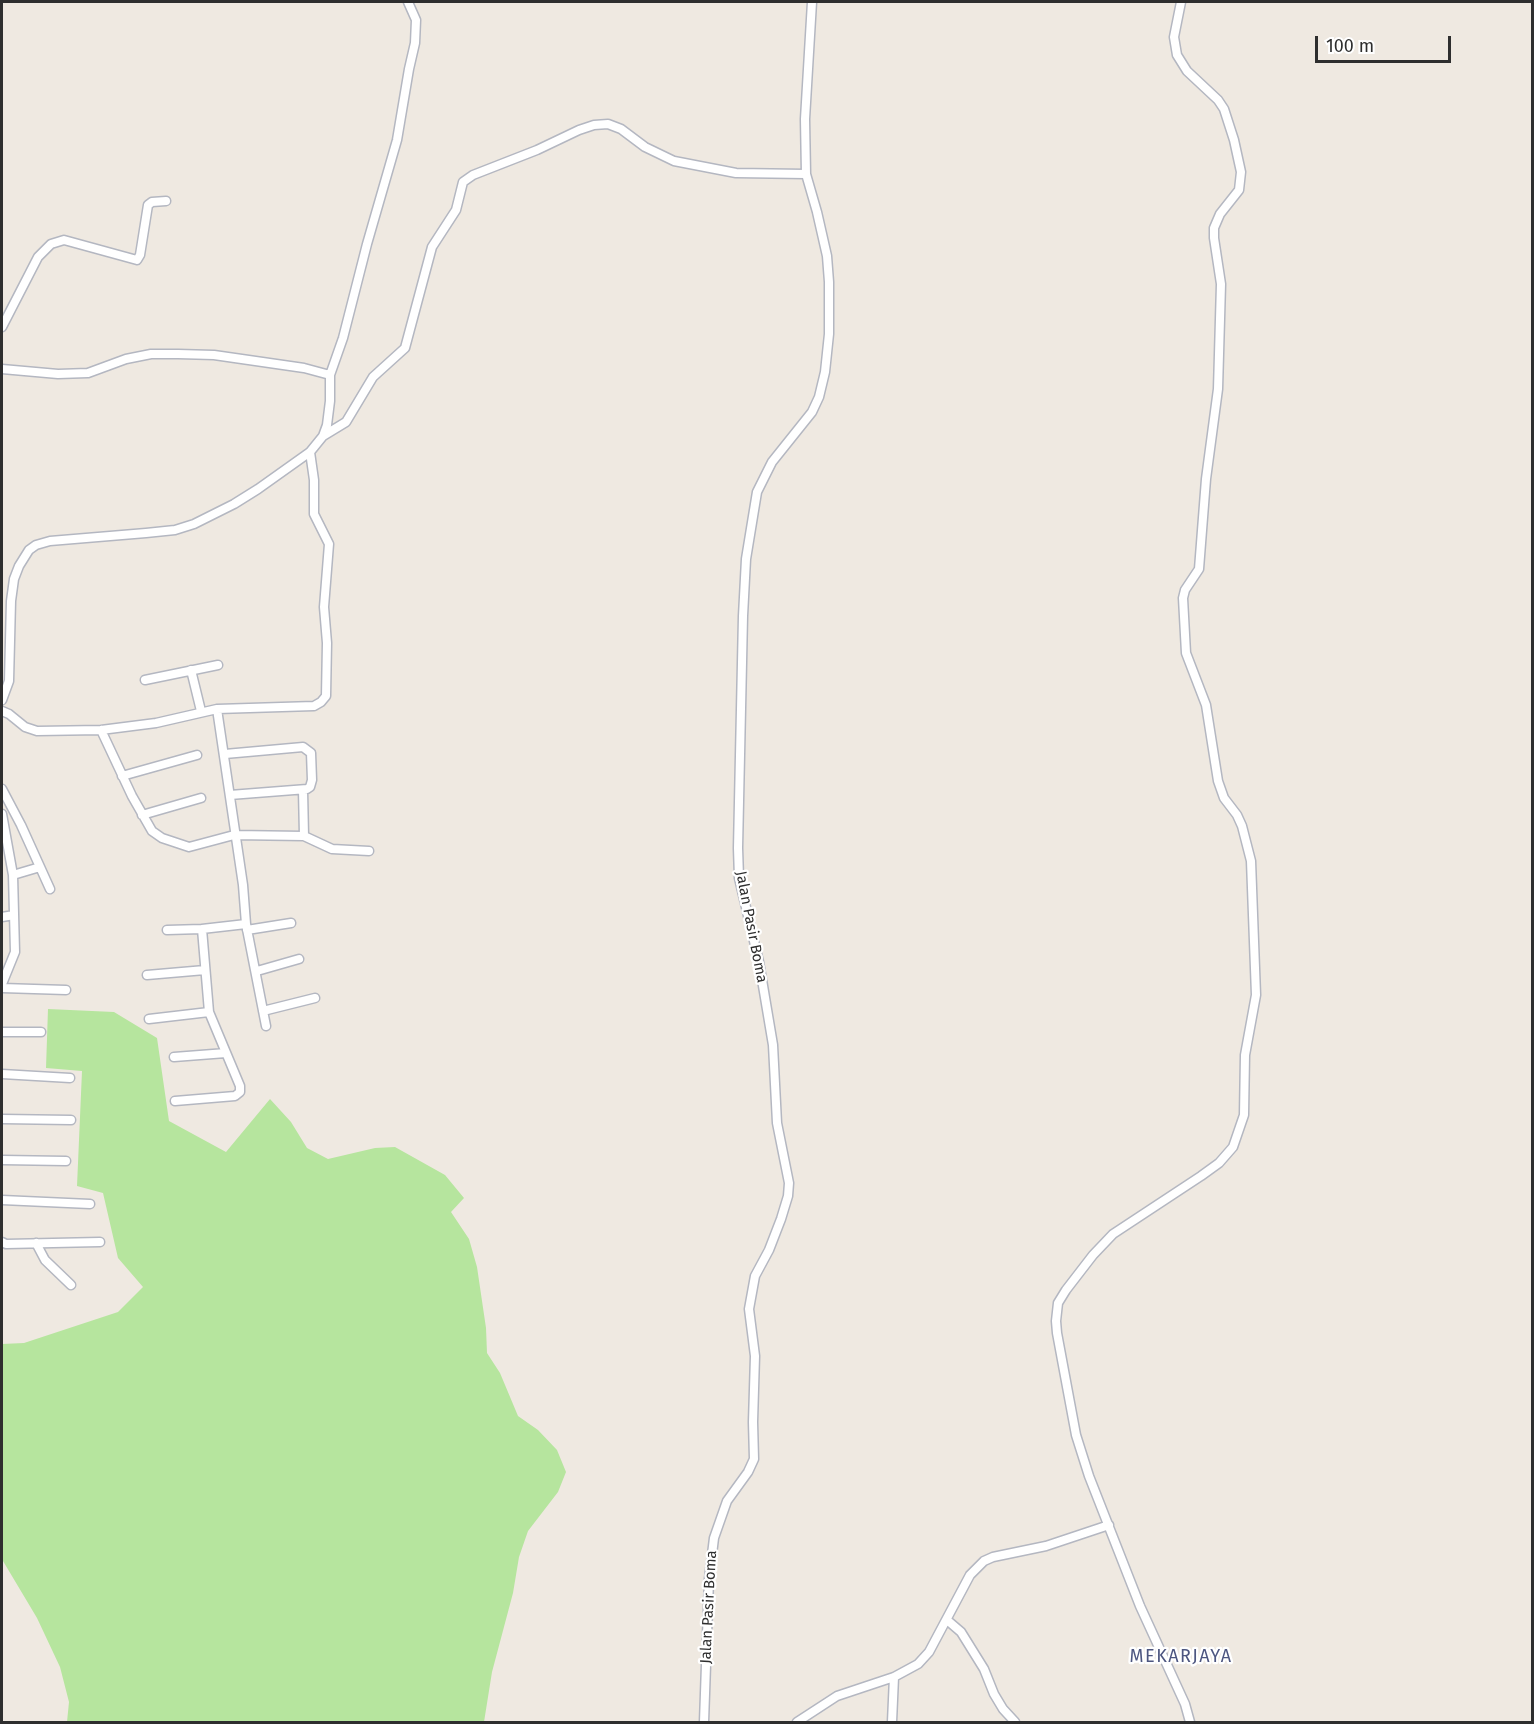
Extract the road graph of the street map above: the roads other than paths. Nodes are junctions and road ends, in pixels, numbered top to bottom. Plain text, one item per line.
1 (408, 2) edge
2 (812, 2) edge
3 (1181, 2) edge
4 (806, 174) junction
5 (166, 201) dead end
6 (2, 327) edge
7 (2, 369) edge
8 (330, 375) junction
9 (323, 436) junction
10 (310, 452) junction
11 (12, 620) junction
12 (2, 623) edge
13 (218, 665) dead end
14 (191, 669) junction
15 (145, 680) dead end
16 (2, 700) edge
17 (218, 709) junction
18 (2, 711) edge
19 (201, 711) junction
20 (100, 730) junction
21 (225, 754) junction
22 (197, 755) dead end
23 (122, 776) junction
24 (303, 790) junction
25 (2, 795) edge
26 (230, 795) junction
27 (201, 798) dead end
28 (2, 814) edge
29 (142, 815) junction
30 (234, 835) junction
31 (304, 836) junction
32 (369, 851) dead end
33 (40, 867) junction
34 (13, 875) junction
35 (50, 889) dead end
36 (15, 915) junction
37 (2, 917) edge
38 (291, 923) dead end
39 (246, 927) junction
40 (202, 929) junction
41 (166, 930) dead end
42 (299, 959) dead end
43 (205, 970) junction
44 (257, 971) junction
45 (147, 975) dead end
46 (2, 986) edge
47 (66, 990) dead end
48 (315, 998) dead end
49 (264, 1011) junction
50 (209, 1012) junction
51 (148, 1019) dead end
52 (266, 1026) dead end
53 (2, 1032) edge
54 (41, 1032) dead end
55 (226, 1053) junction
56 (174, 1057) dead end
57 (2, 1074) edge
58 (70, 1078) dead end
59 (175, 1101) dead end
60 (2, 1119) edge
61 (71, 1120) dead end
62 (2, 1160) edge
63 (66, 1161) dead end
64 (2, 1200) edge
65 (90, 1204) dead end
66 (2, 1242) edge
67 (100, 1242) dead end
68 (36, 1243) junction
69 (71, 1285) dead end
70 (1109, 1525) junction
71 (947, 1620) junction
72 (894, 1677) junction
73 (704, 1722) edge
74 (797, 1722) edge
75 (892, 1722) edge
76 (1015, 1722) edge
77 (1190, 1722) edge

1 - 8 street
2 - 4 street, Jalan Pasir Boma
3 - 70 street
4 - 9 street
4 - 73 street, Jalan Pasir Boma
5 - 6 street
7 - 8 street
8 - 9 street
9 - 10 street
10 - 11 street
10 - 17 street
11 - 12 street
11 - 16 street
13 - 14 street
14 - 15 street
14 - 19 street
17 - 19 street
17 - 21 street
18 - 20 street
19 - 20 street
20 - 23 street
21 - 24 street
21 - 26 street
22 - 23 street
23 - 29 street
24 - 26 street
24 - 31 street
25 - 33 street
26 - 30 street
27 - 29 street
28 - 34 street
29 - 30 street
30 - 31 street
30 - 39 street
31 - 32 street
33 - 34 street
33 - 35 street
34 - 36 street
36 - 37 street
36 - 46 street
38 - 39 street
39 - 40 street
39 - 44 street
40 - 41 street
40 - 43 street
42 - 44 street
43 - 45 street
43 - 50 street
44 - 49 street
46 - 47 street
48 - 49 street
49 - 52 street
50 - 51 street
50 - 55 street
53 - 54 street
55 - 56 street
55 - 59 street
57 - 58 street
60 - 61 street
62 - 63 street
64 - 65 street
66 - 68 street
67 - 68 street
68 - 69 street
70 - 71 street
70 - 77 street
71 - 72 street
71 - 76 street
72 - 74 street
72 - 75 street

